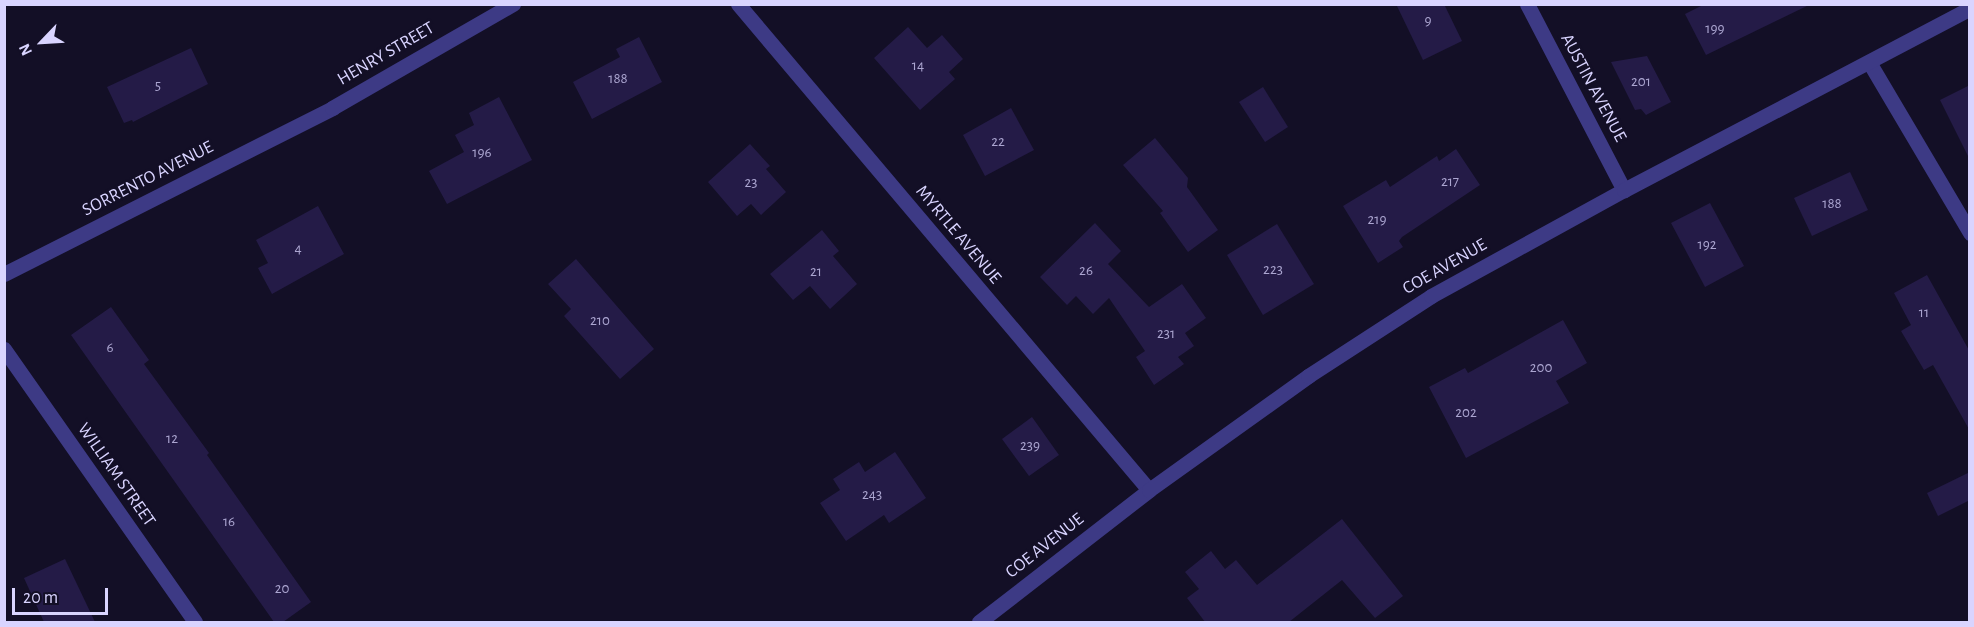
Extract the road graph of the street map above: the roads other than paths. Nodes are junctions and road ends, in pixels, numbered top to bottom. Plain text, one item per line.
1 (513, 4) edge
2 (738, 4) edge
3 (1527, 4) edge
4 (1970, 8) edge
5 (1869, 62) junction
6 (309, 119) joint
7 (1624, 190) junction
8 (1970, 233) edge
9 (4, 274) edge
10 (4, 349) edge
11 (1149, 490) junction
12 (195, 622) edge
13 (979, 622) edge

1 - 6 street, HENRY STREET
2 - 11 street, MYRTLE AVENUE
3 - 7 street, AUSTIN AVENUE
4 - 5 street, COE AVENUE
5 - 7 street, COE AVENUE
5 - 8 street
6 - 9 street, SORRENTO AVENUE
7 - 11 street, COE AVENUE
10 - 12 street, WILLIAM STREET
11 - 13 street, COE AVENUE

